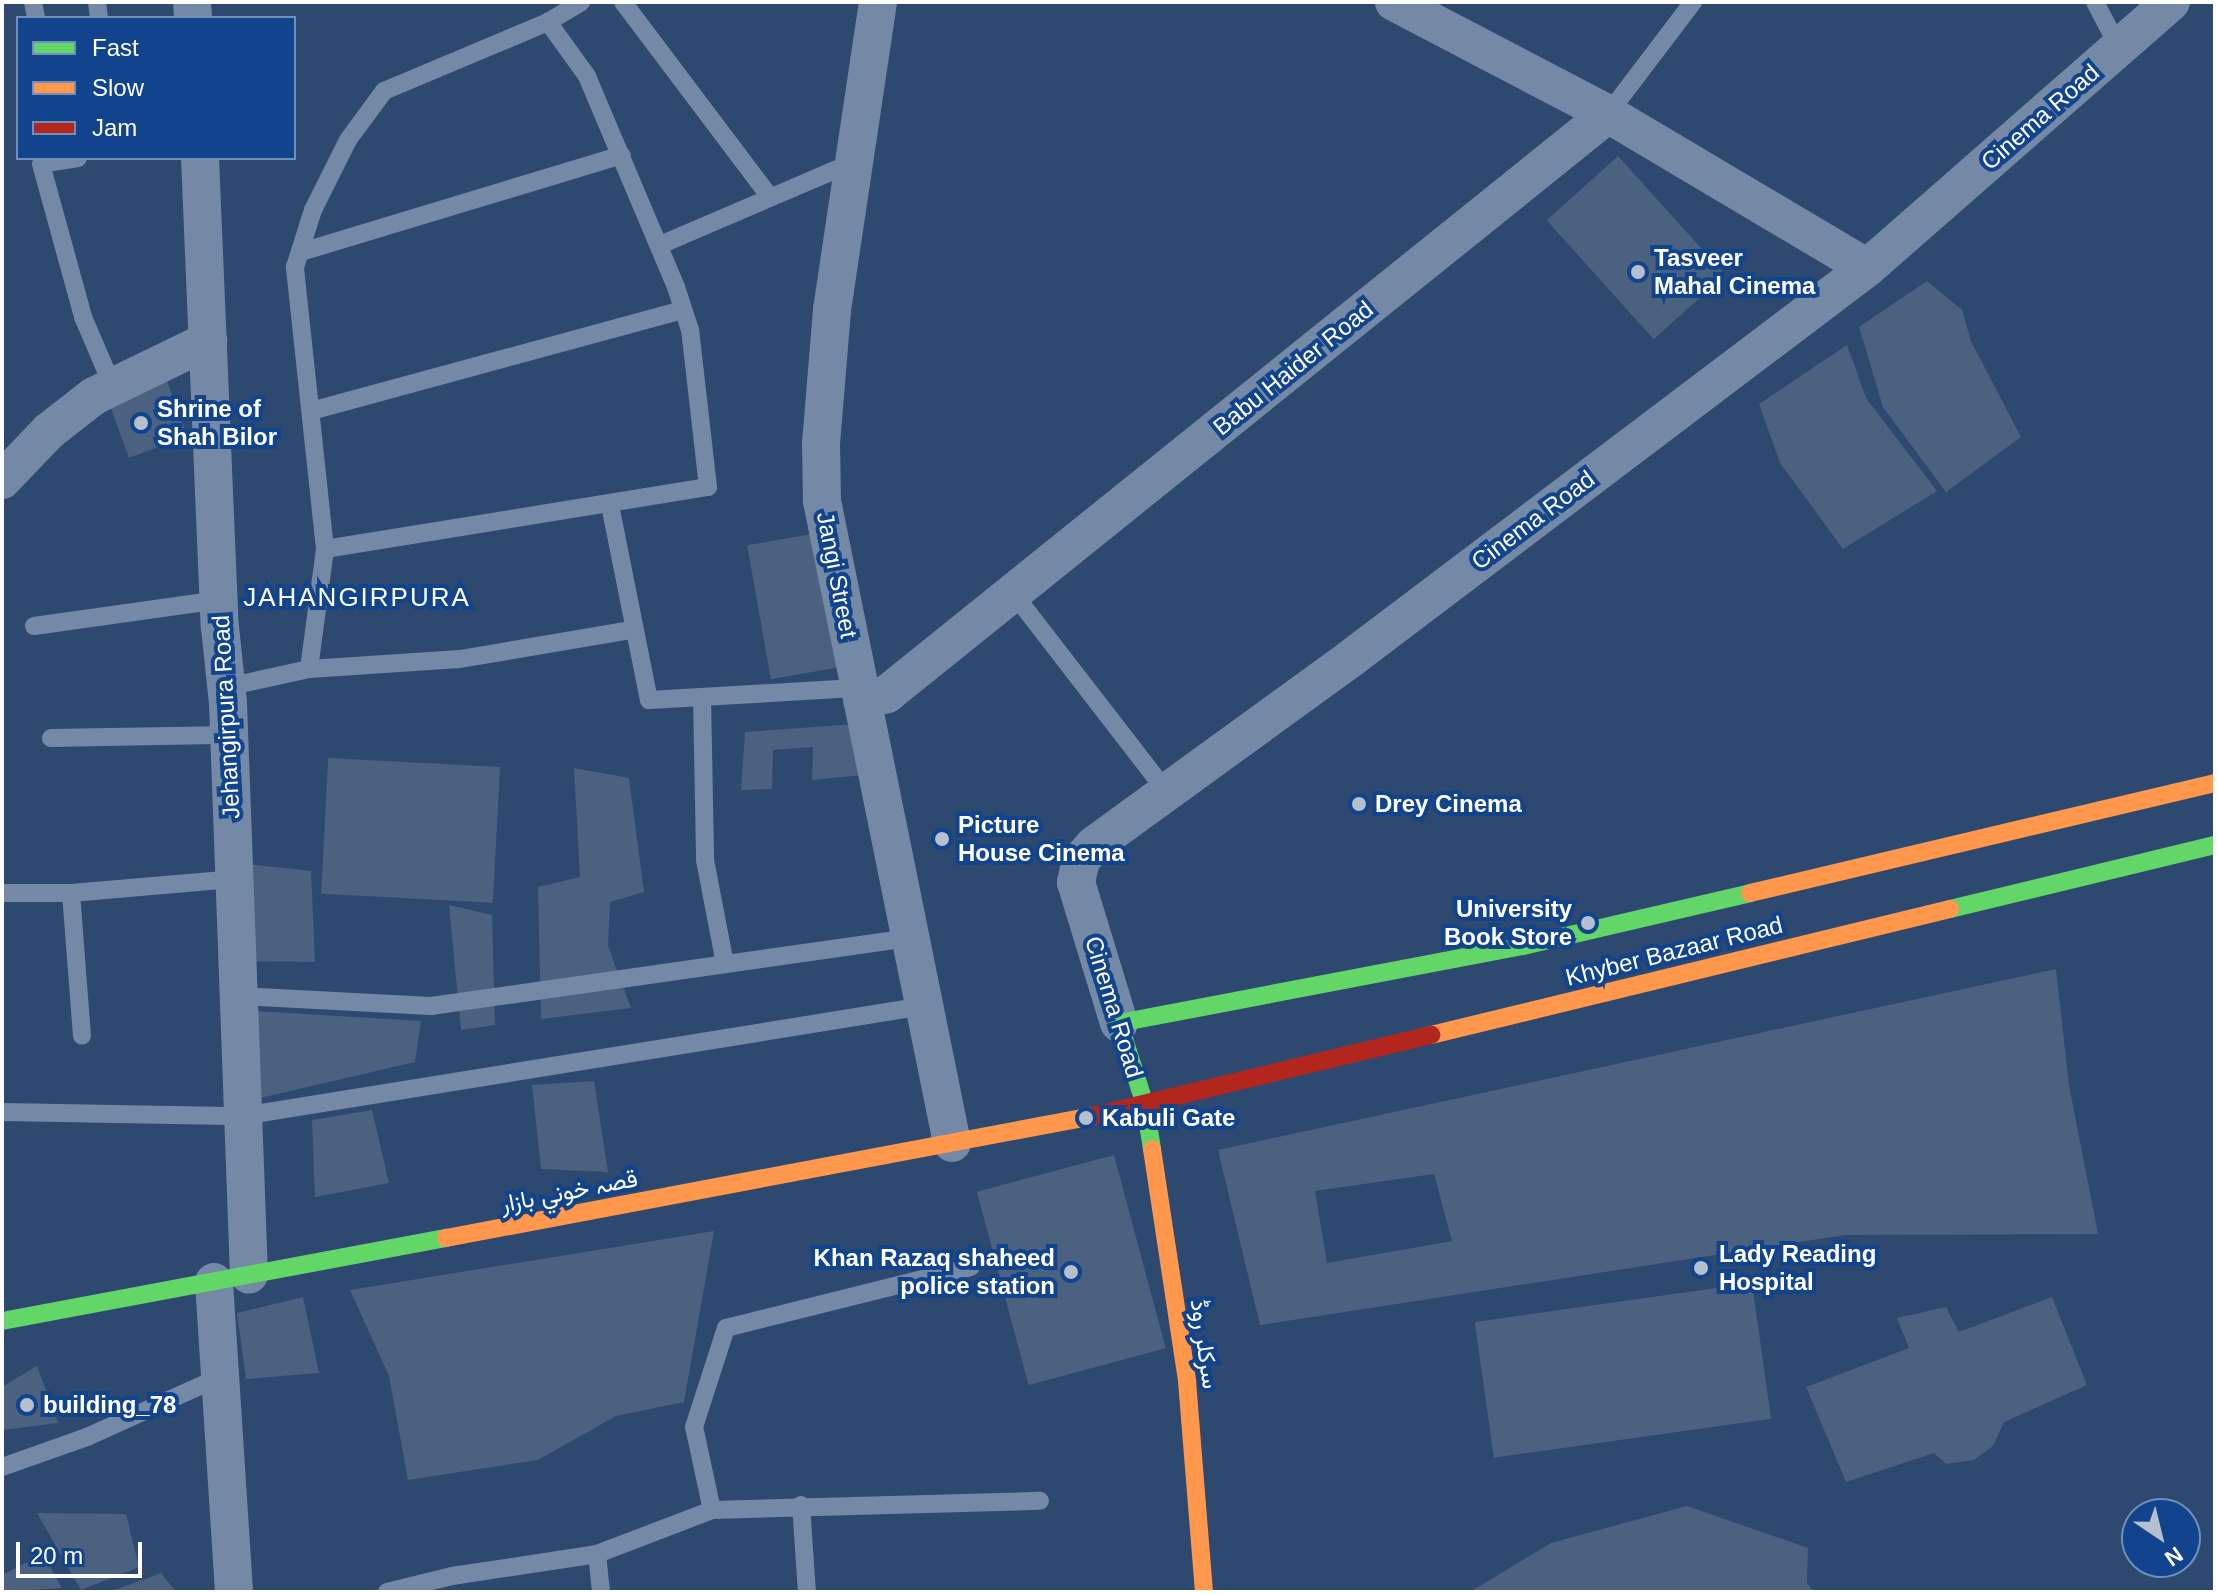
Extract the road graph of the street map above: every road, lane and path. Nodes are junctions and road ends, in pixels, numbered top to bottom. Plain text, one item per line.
1 (581, 2) edge
2 (623, 2) edge
3 (878, 2) edge
4 (1394, 2) edge
5 (1693, 2) edge
6 (2095, 2) edge
7 (2171, 2) edge
8 (548, 22) junction
9 (2119, 48) junction
10 (1608, 114) junction
11 (622, 155) junction
12 (66, 160) edge
13 (200, 160) edge
14 (854, 162) junction
15 (770, 197) junction
16 (660, 245) junction
17 (301, 252) junction
18 (1867, 268) junction
19 (683, 310) junction
20 (208, 341) junction
21 (113, 387) junction
22 (311, 411) junction
23 (2, 480) edge
24 (610, 505) junction
25 (325, 549) junction
26 (1013, 593) junction
27 (219, 600) junction
28 (34, 626) dead end
29 (632, 630) junction
30 (309, 669) junction
31 (227, 687) junction
32 (861, 694) junction
33 (702, 697) junction
34 (230, 735) junction
35 (51, 738) dead end
36 (2215, 783) edge
37 (1167, 792) junction
38 (2215, 845) edge
39 (235, 879) junction
40 (2, 893) edge
41 (71, 893) junction
42 (910, 938) junction
43 (725, 964) junction
44 (239, 996) junction
45 (924, 1006) junction
46 (1119, 1023) junction
47 (82, 1036) dead end
48 (1145, 1105) junction
49 (2, 1112) edge
50 (243, 1116) junction
51 (952, 1143) junction
52 (971, 1267) dead end
53 (232, 1278) junction
54 (2, 1321) edge
55 (220, 1377) junction
56 (2, 1467) edge
57 (1040, 1501) dead end
58 (801, 1505) junction
59 (712, 1510) junction
60 (597, 1554) junction
61 (234, 1592) edge
62 (387, 1592) edge
63 (601, 1592) edge
64 (807, 1592) edge
65 (1204, 1592) edge

1 - 8 lane
2 - 15 lane
3 - 14 street, Jangi Street
4 - 10 street
5 - 10 lane, Babu Haider Road
6 - 9 lane
7 - 9 street, Cinema Road
8 - 11 lane
8 - 17 lane
9 - 18 street, Cinema Road
10 - 18 street
10 - 26 street, Babu Haider Road
11 - 16 lane
11 - 17 lane
12 - 21 lane
13 - 20 street, Jehangirpura Road
14 - 15 lane
14 - 32 street, Jangi Street
15 - 16 lane
16 - 19 lane
17 - 22 lane
18 - 37 street, Cinema Road
19 - 22 lane
19 - 24 lane
20 - 21 street
20 - 27 street, Jehangirpura Road
21 - 23 street
22 - 25 lane
24 - 25 lane
24 - 29 lane
25 - 30 lane
26 - 32 street, Babu Haider Road
26 - 37 lane
27 - 28 lane
27 - 31 street, Jehangirpura Road
29 - 30 lane
29 - 33 lane
30 - 31 lane
31 - 34 street, Jehangirpura Road
32 - 33 lane
32 - 42 street, Jangi Street
33 - 43 lane
34 - 35 lane
34 - 39 street, Jehangirpura Road
36 - 46 street
37 - 46 street, Cinema Road
38 - 48 street, Khyber Bazaar Road
39 - 41 lane
39 - 44 street, Jehangirpura Road
40 - 41 lane
41 - 47 lane
42 - 43 lane
42 - 45 street, Jangi Street
43 - 44 lane
44 - 50 street, Jehangirpura Road
45 - 50 lane
45 - 51 street, Jangi Street
46 - 48 street, Cinema Road
48 - 51 street, قصہ خوني بازار
48 - 65 street, سرکلر روڈ
49 - 50 lane
50 - 53 street, Jehangirpura Road
51 - 53 street, قصہ خوني بازار
52 - 59 lane
53 - 54 street, قصہ خوني بازار
53 - 55 street, Jehangirpura Road
55 - 56 lane
55 - 61 street, Jehangirpura Road
57 - 58 lane
58 - 59 lane
58 - 64 lane
59 - 60 lane
60 - 62 lane
60 - 63 lane

